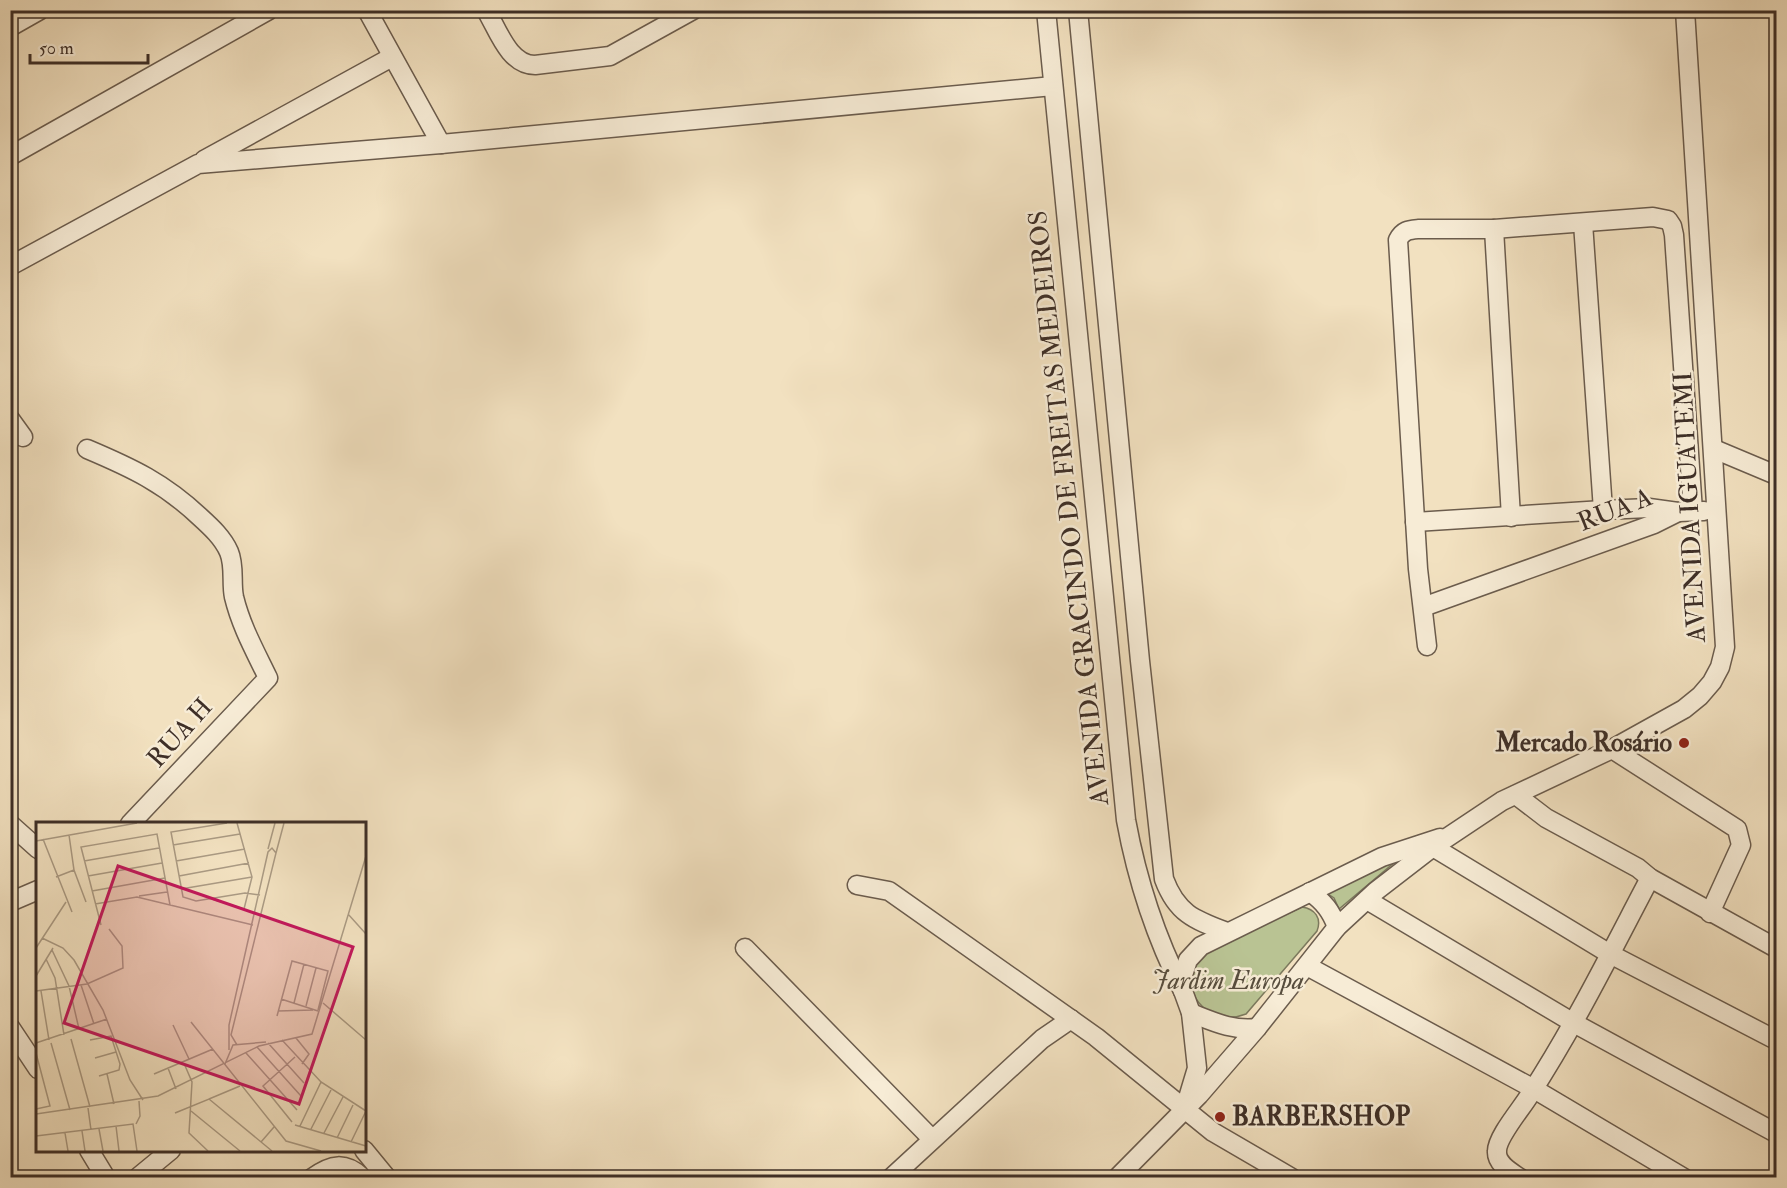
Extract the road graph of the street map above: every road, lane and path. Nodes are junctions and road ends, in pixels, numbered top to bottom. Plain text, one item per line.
1 (40, 10) edge
2 (269, 10) edge
3 (367, 10) edge
4 (486, 10) edge
5 (693, 10) edge
6 (1046, 10) edge
7 (1077, 10) edge
8 (1685, 10) edge
9 (10, 27) edge
10 (393, 57) junction
11 (1053, 86) junction
12 (441, 144) junction
13 (10, 156) edge
14 (198, 164) junction
15 (1583, 224) junction
16 (1494, 229) junction
17 (16, 260) edge
18 (10, 419) edge
19 (23, 437) dead end
20 (87, 449) dead end
21 (1714, 449) junction
22 (1776, 475) edge
23 (1603, 510) junction
24 (1685, 511) junction
25 (1717, 511) junction
26 (1511, 517) junction
27 (1415, 522) junction
28 (1423, 607) junction
29 (1427, 646) dead end
30 (1612, 749) junction
31 (1516, 795) junction
32 (132, 822) edge
33 (10, 824) edge
34 (1455, 833) junction
35 (36, 847) edge
36 (1433, 847) junction
37 (1650, 878) junction
38 (857, 885) dead end
39 (1310, 892) junction
40 (1367, 900) junction
41 (1710, 913) junction
42 (1337, 927) junction
43 (1227, 932) junction
44 (745, 948) dead end
45 (1776, 948) edge
46 (1610, 954) junction
47 (1306, 966) junction
48 (1183, 991) junction
49 (1191, 1013) junction
50 (1071, 1019) junction
51 (1572, 1022) junction
52 (10, 1027) edge
53 (1257, 1028) junction
54 (1772, 1038) dead end
55 (36, 1066) edge
56 (1534, 1089) junction
57 (1185, 1110) junction
58 (1776, 1133) edge
59 (932, 1139) junction
60 (90, 1152) edge
61 (169, 1152) edge
62 (366, 1152) edge
63 (894, 1176) edge
64 (106, 1178) edge
65 (137, 1178) edge
66 (312, 1178) edge
67 (363, 1178) edge
68 (387, 1178) edge
69 (1117, 1178) edge
70 (1292, 1178) edge
71 (1520, 1178) edge
72 (1684, 1178) edge

1 - 9 street
2 - 13 street
3 - 10 street
4 - 5 street
6 - 11 street, AVENIDA GRACINDO DE FREITAS MEDEIROS
7 - 43 street
8 - 21 street, AVENIDA IGUATEMI
10 - 12 street
10 - 14 street
11 - 12 street
11 - 48 street, AVENIDA GRACINDO DE FREITAS MEDEIROS
12 - 14 street
14 - 17 street
15 - 16 street
15 - 23 street
15 - 24 street
16 - 26 street
16 - 27 street
18 - 19 street
20 - 32 street, RUA H
21 - 22 street
21 - 25 street, AVENIDA IGUATEMI
23 - 24 street, RUA A
23 - 26 street, RUA A
24 - 25 street
24 - 28 street, RUA A
25 - 30 street, AVENIDA IGUATEMI
26 - 27 street, RUA A
27 - 28 street
28 - 29 street
30 - 31 street, AVENIDA IGUATEMI
30 - 41 street
31 - 34 street, AVENIDA IGUATEMI
31 - 37 street
33 - 35 street
34 - 36 street, AVENIDA IGUATEMI
34 - 39 street
36 - 40 street, AVENIDA IGUATEMI
36 - 46 street
37 - 41 street
37 - 46 street
38 - 50 street
39 - 42 street
39 - 43 street
40 - 42 street, AVENIDA IGUATEMI
40 - 51 street
41 - 45 street
42 - 47 street, AVENIDA IGUATEMI
43 - 48 street
44 - 59 street
46 - 51 street
46 - 54 street
47 - 53 street, AVENIDA IGUATEMI
47 - 56 street
48 - 49 street, AVENIDA GRACINDO DE FREITAS MEDEIROS
49 - 53 street
49 - 57 street, AVENIDA GRACINDO DE FREITAS MEDEIROS
50 - 57 street
50 - 59 street
51 - 56 street
51 - 58 street
52 - 55 street
53 - 57 street, AVENIDA IGUATEMI
56 - 71 street
56 - 72 street
57 - 69 street, AVENIDA IGUATEMI
57 - 70 street
59 - 63 street
60 - 64 street
61 - 65 street
62 - 68 street
66 - 67 street

